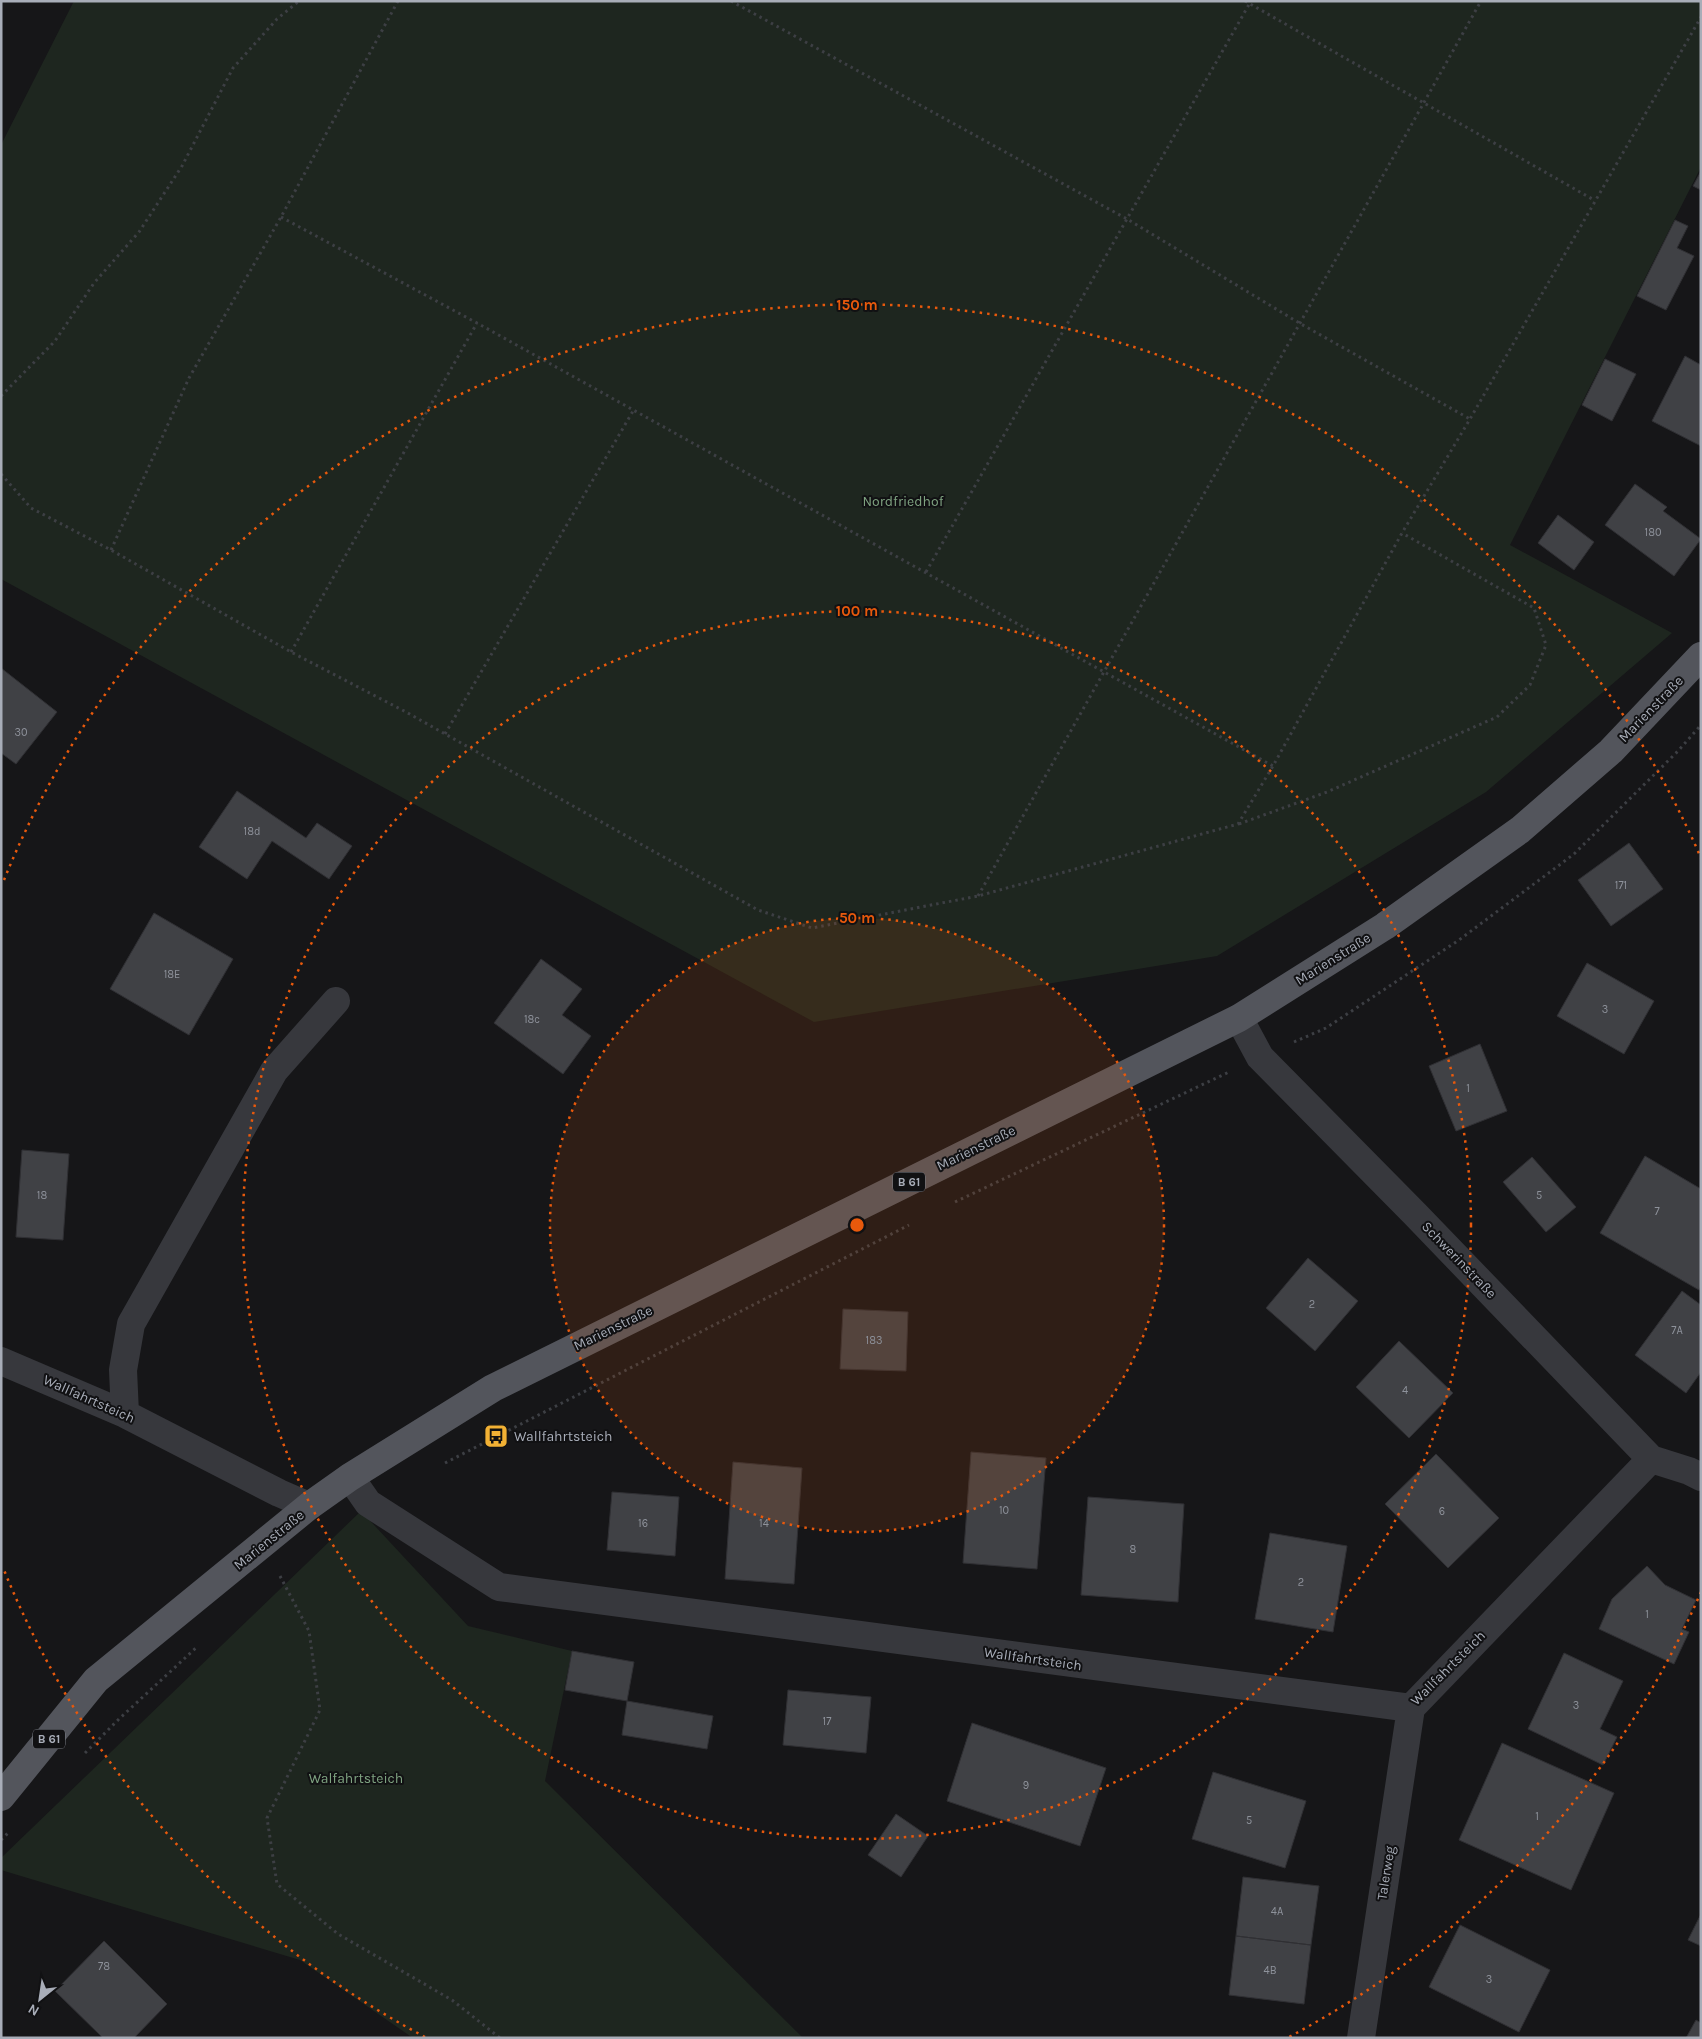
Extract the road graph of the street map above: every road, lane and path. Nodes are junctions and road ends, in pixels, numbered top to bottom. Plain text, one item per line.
1 (299, 1) edge
2 (398, 1) edge
3 (731, 1) edge
4 (1245, 1) edge
5 (1481, 1) edge
6 (1250, 3) edge
7 (1701, 16) edge
8 (1424, 103) junction
9 (1594, 200) junction
10 (281, 217) junction
11 (1127, 219) junction
12 (477, 323) junction
13 (1301, 324) junction
14 (1, 396) edge
15 (633, 411) junction
16 (1470, 419) junction
17 (1, 474) edge
18 (1402, 533) junction
19 (111, 550) junction
20 (926, 572) junction
21 (291, 652) junction
22 (1701, 656) edge
23 (1104, 671) junction
24 (1701, 725) edge
25 (445, 734) junction
26 (1273, 766) junction
27 (1238, 824) junction
28 (978, 896) junction
29 (336, 1001) dead end
30 (1239, 1018) junction
31 (1260, 1057) junction
32 (946, 1206) dead end
33 (910, 1224) dead end
34 (1, 1362) edge
35 (125, 1414) junction
36 (1651, 1459) junction
37 (1697, 1466) edge
38 (437, 1467) dead end
39 (350, 1477) junction
40 (309, 1506) junction
41 (263, 1545) junction
42 (198, 1646) dead end
43 (1410, 1708) junction
44 (84, 1755) dead end
45 (1, 1797) edge
46 (15, 1826) dead end
47 (1, 1840) edge
48 (500, 2038) edge
49 (1361, 2038) edge

1 - 14 path
2 - 10 path
3 - 11 path
4 - 6 path
5 - 8 path
6 - 8 path
6 - 11 path
7 - 9 path
8 - 9 path
8 - 13 path
9 - 16 path
10 - 12 path
10 - 19 path
11 - 13 path
11 - 20 path
12 - 15 path
12 - 21 path
13 - 16 path
13 - 23 path
15 - 20 path
15 - 25 path
16 - 18 path
17 - 19 path
18 - 26 path
18 - 27 path
19 - 21 path
20 - 23 path
21 - 25 path
22 - 30 main road, Marienstraße / B 61
23 - 26 path
23 - 28 path
24 - 31 path
25 - 28 path
26 - 27 path
27 - 28 path
29 - 35 street
30 - 31 street, Schwerinstraße
30 - 39 main road, Marienstraße / B 61
31 - 32 path
31 - 36 street, Schwerinstraße
33 - 38 path
34 - 35 street, Wallfahrtsteich
35 - 40 street, Wallfahrtsteich
36 - 37 street, Schwerinstraße
36 - 43 street, Wallfahrtsteich
39 - 40 main road, Marienstraße / B 61
39 - 43 street, Wallfahrtsteich
40 - 41 main road, Marienstraße / B 61
41 - 45 main road, Marienstraße / B 61
41 - 48 path
42 - 44 path
43 - 49 street, Talerweg
46 - 47 path

